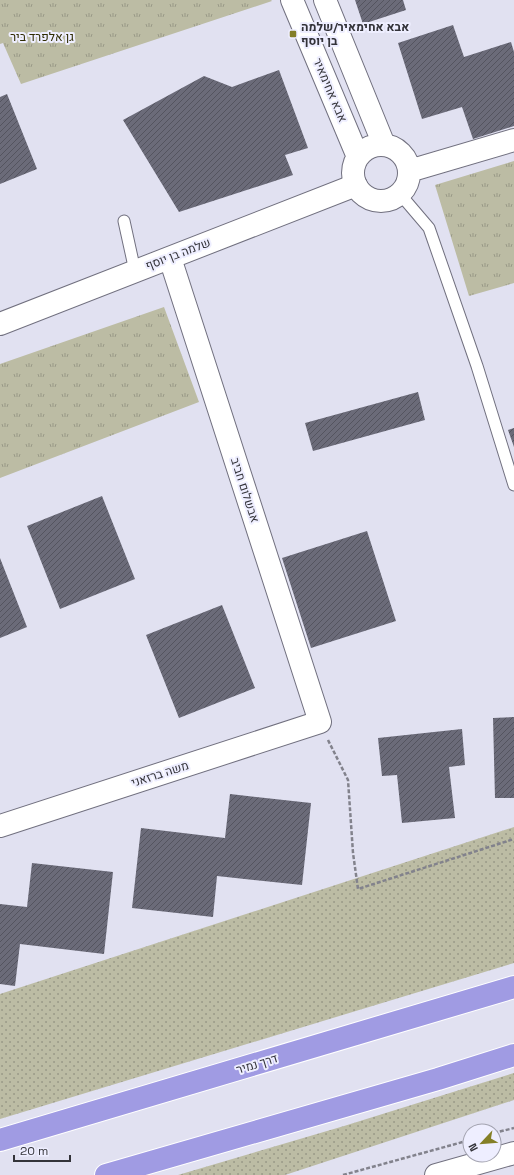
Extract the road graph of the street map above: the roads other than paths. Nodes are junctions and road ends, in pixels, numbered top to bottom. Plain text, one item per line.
1 (292, 0) edge
2 (325, 0) edge
3 (514, 140) edge
4 (384, 145) junction
5 (358, 157) junction
6 (409, 170) junction
7 (356, 185) junction
8 (400, 194) junction
9 (124, 221) dead end
10 (170, 258) junction
11 (135, 271) junction
12 (0, 324) edge
13 (514, 485) edge
14 (320, 722) joint
15 (0, 826) edge
16 (514, 987) edge
17 (514, 1055) edge
18 (0, 1140) edge
19 (514, 1153) edge
20 (106, 1175) edge
21 (436, 1175) edge

1 - 5 street, אבא אחימאיר
2 - 4 street
3 - 6 street
4 - 5 street
4 - 6 street
5 - 7 street
6 - 8 street
7 - 8 street
7 - 10 street, שלמה בן יוסף
8 - 13 lane
9 - 11 lane
10 - 11 street, שלמה בן יוסף
10 - 14 street, אבשלום חביב
11 - 12 street, שלמה בן יוסף
14 - 15 street, משה ברזאני
16 - 18 highway, דרך נמיר
17 - 20 highway
19 - 21 street

